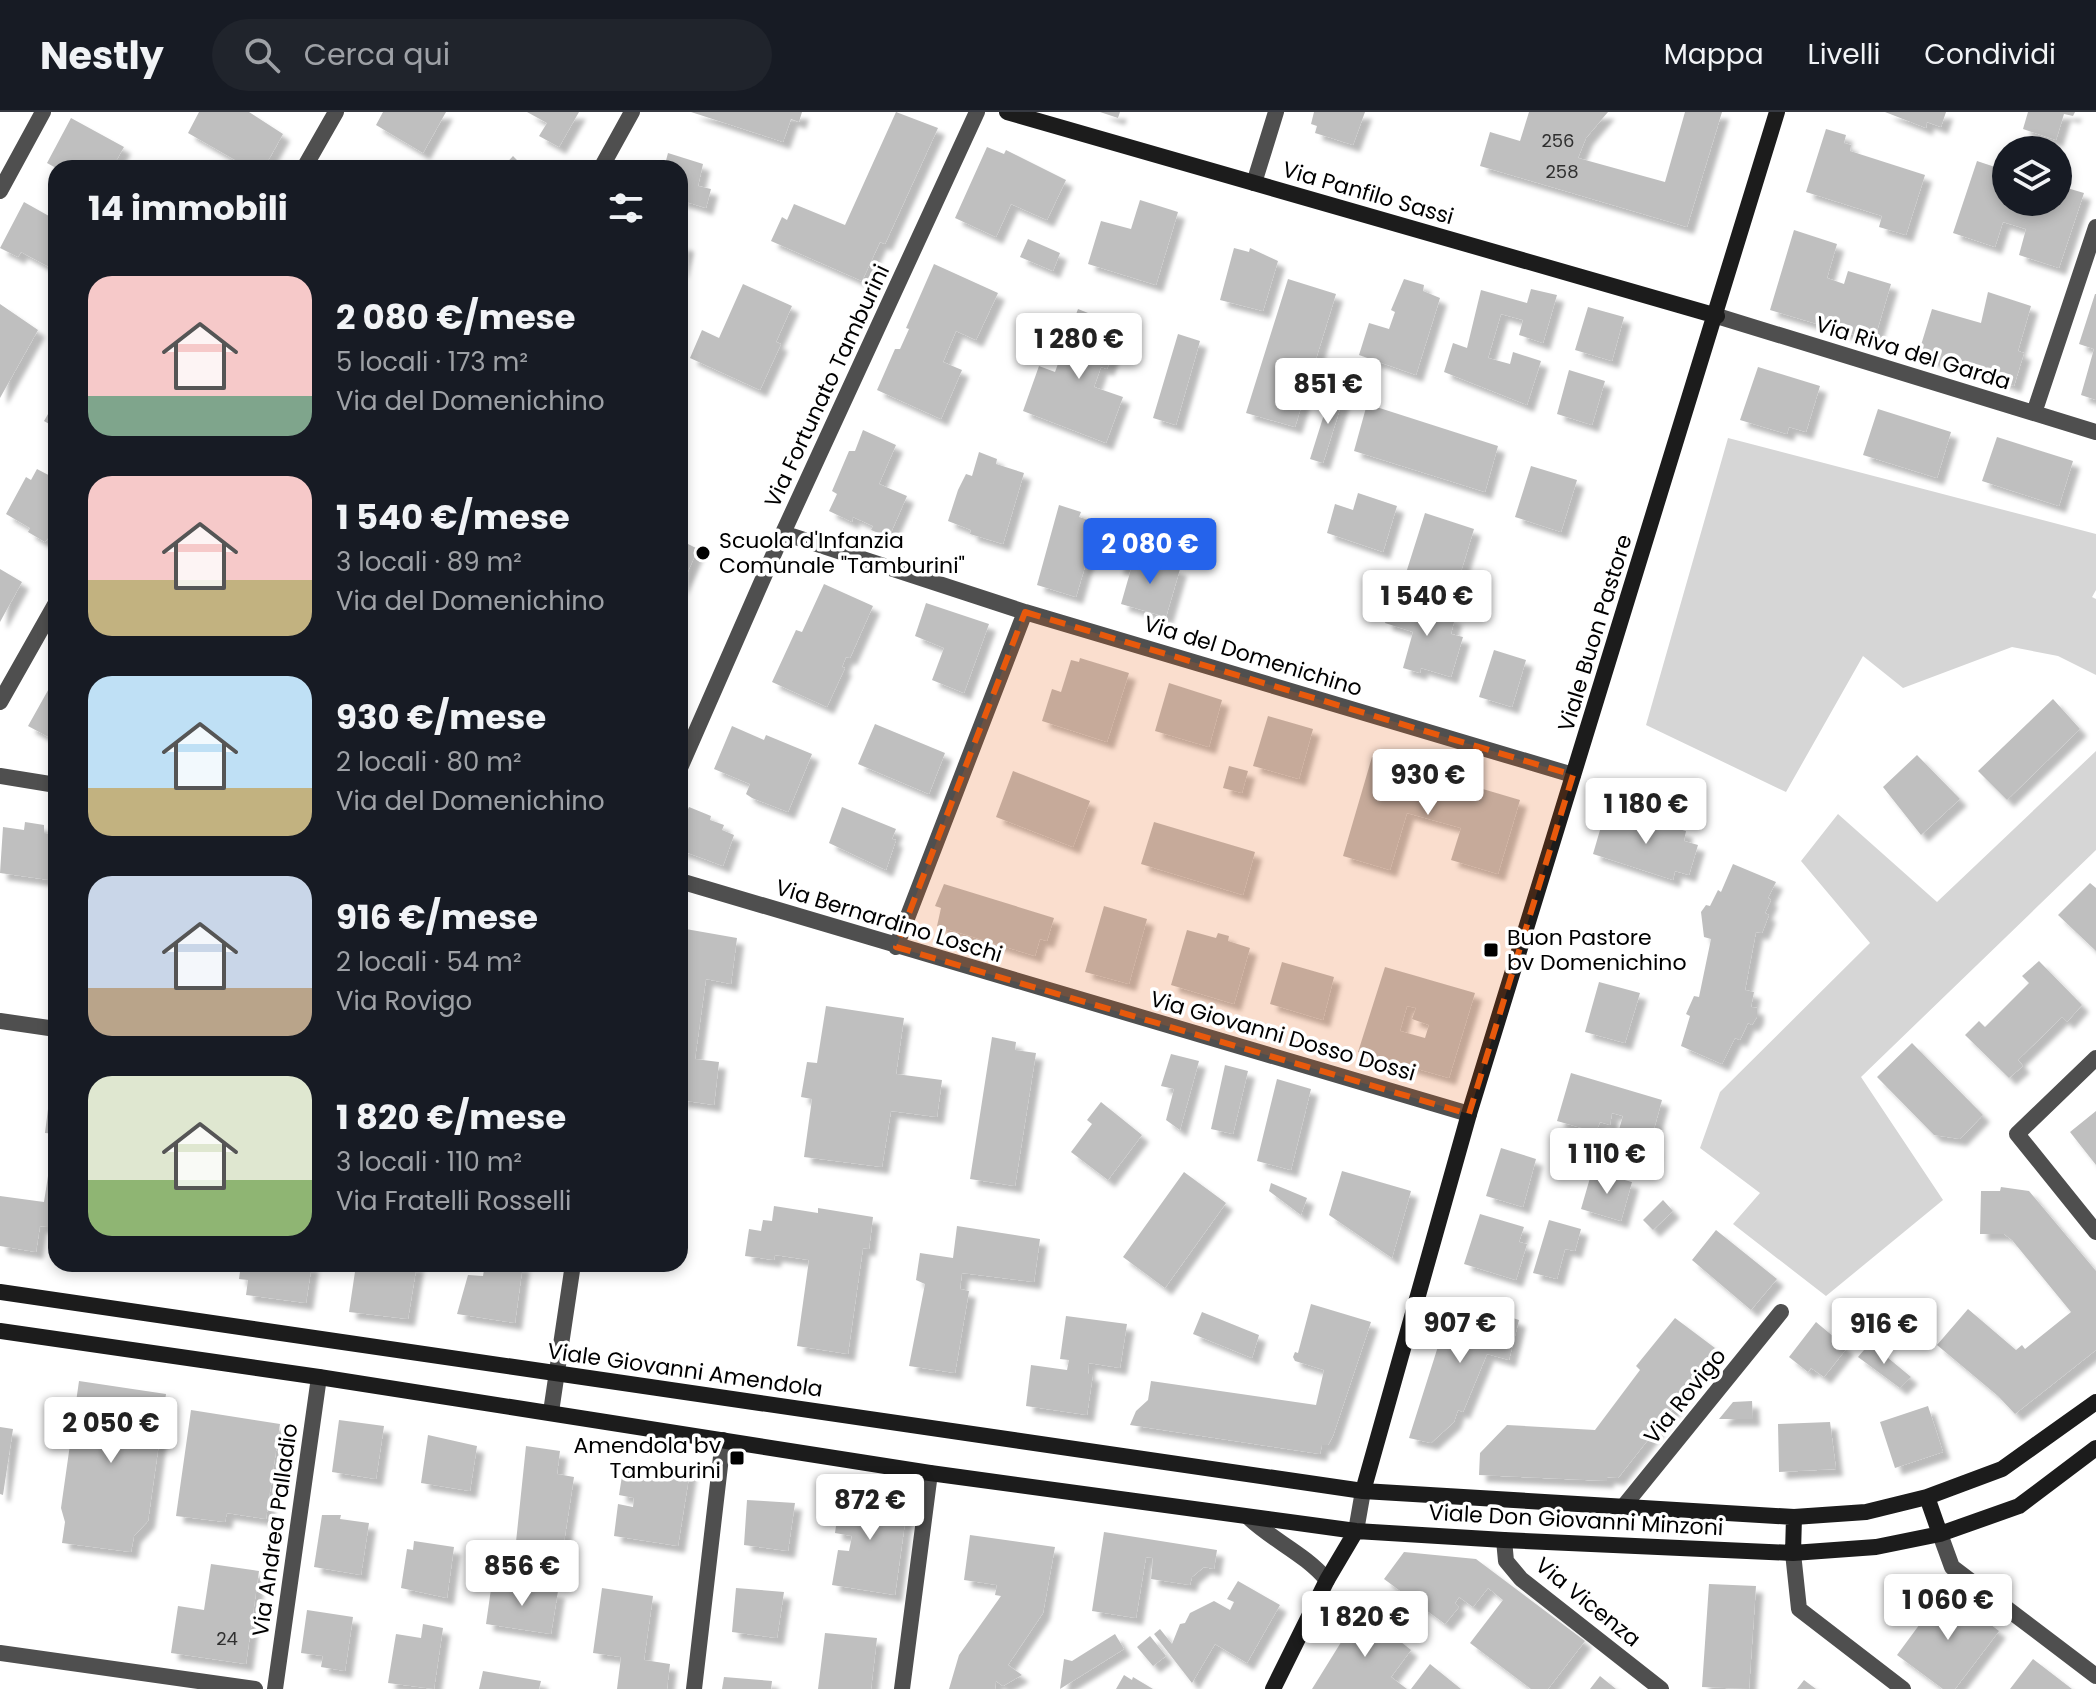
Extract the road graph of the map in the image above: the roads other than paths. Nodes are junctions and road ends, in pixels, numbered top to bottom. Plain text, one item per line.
1 (43, 112) edge
2 (336, 112) edge
3 (632, 112) edge
4 (977, 112) edge
5 (1007, 112) edge
6 (1276, 112) edge
7 (1777, 112) edge
8 (309, 160) edge
9 (605, 160) edge
10 (1254, 183) junction
11 (0, 191) edge
12 (2096, 227) edge
13 (1717, 316) junction
14 (2034, 413) junction
15 (2096, 432) edge
16 (783, 533) junction
17 (1025, 612) junction
18 (48, 617) edge
19 (0, 702) edge
20 (688, 750) edge
21 (1573, 775) junction
22 (0, 776) edge
23 (48, 784) edge
24 (688, 883) edge
25 (896, 947) junction
26 (1085, 1001) joint
27 (0, 1021) edge
28 (48, 1028) edge
29 (2096, 1058) edge
30 (1469, 1114) junction
31 (2096, 1232) edge
32 (572, 1272) edge
33 (0, 1292) edge
34 (1781, 1312) dead end
35 (0, 1331) edge
36 (557, 1373) junction
37 (319, 1377) junction
38 (2096, 1402) edge
39 (551, 1412) junction
40 (723, 1440) junction
41 (2096, 1448) edge
42 (930, 1473) junction
43 (1363, 1491) junction
44 (1927, 1497) junction
45 (1623, 1507) junction
46 (1248, 1517) junction
47 (1794, 1517) junction
48 (1356, 1531) junction
49 (1940, 1534) junction
50 (1504, 1540) junction
51 (1793, 1553) junction
52 (1327, 1580) junction
53 (0, 1653) edge
54 (2096, 1676) edge
55 (255, 1689) edge
56 (275, 1689) edge
57 (694, 1689) edge
58 (902, 1689) edge
59 (1273, 1689) edge
60 (1661, 1689) edge
61 (1903, 1689) edge

1 - 11 street
2 - 8 street
3 - 9 street
4 - 16 street, Via Fortunato Tamburini
5 - 10 main road, Via Panfilo Sassi
6 - 10 street
7 - 13 main road, Viale Buon Pastore
10 - 13 main road, Via Panfilo Sassi
12 - 14 street
13 - 14 street, Via Riva del Garda
13 - 21 main road, Viale Buon Pastore
14 - 15 street, Via Riva del Garda
16 - 17 street, Via del Domenichino
16 - 20 street, Via Fortunato Tamburini
17 - 21 street, Via del Domenichino
17 - 25 street
18 - 19 street
21 - 30 main road, Viale Buon Pastore
22 - 23 street
24 - 25 street, Via Bernardino Loschi
25 - 26 street, Via Bernardino Loschi
26 - 30 street, Via Giovanni Dosso Dossi
27 - 28 street
29 - 31 street
30 - 43 main road, Viale Buon Pastore
32 - 36 street
33 - 36 main road, Viale Giovanni Amendola
34 - 45 street, Via Rovigo
35 - 37 main road
36 - 39 street
36 - 43 main road, Viale Giovanni Amendola
37 - 39 main road
37 - 56 street, Via Andrea Palladio
38 - 44 main road, Viale Don Giovanni Minzoni
39 - 40 main road
40 - 42 main road
40 - 57 street
41 - 49 main road, Viale Don Giovanni Minzoni
42 - 46 main road
42 - 58 street
43 - 45 main road, Viale Don Giovanni Minzoni
43 - 48 street
44 - 47 main road, Viale Don Giovanni Minzoni
44 - 49 main road
45 - 47 main road, Viale Don Giovanni Minzoni
46 - 48 main road
46 - 52 street
47 - 51 main road
48 - 50 main road, Viale Don Giovanni Minzoni
48 - 52 main road
49 - 51 main road, Viale Don Giovanni Minzoni
49 - 54 street
50 - 51 main road, Viale Don Giovanni Minzoni
50 - 60 street, Via Vicenza
51 - 61 street
52 - 59 main road
53 - 55 street

